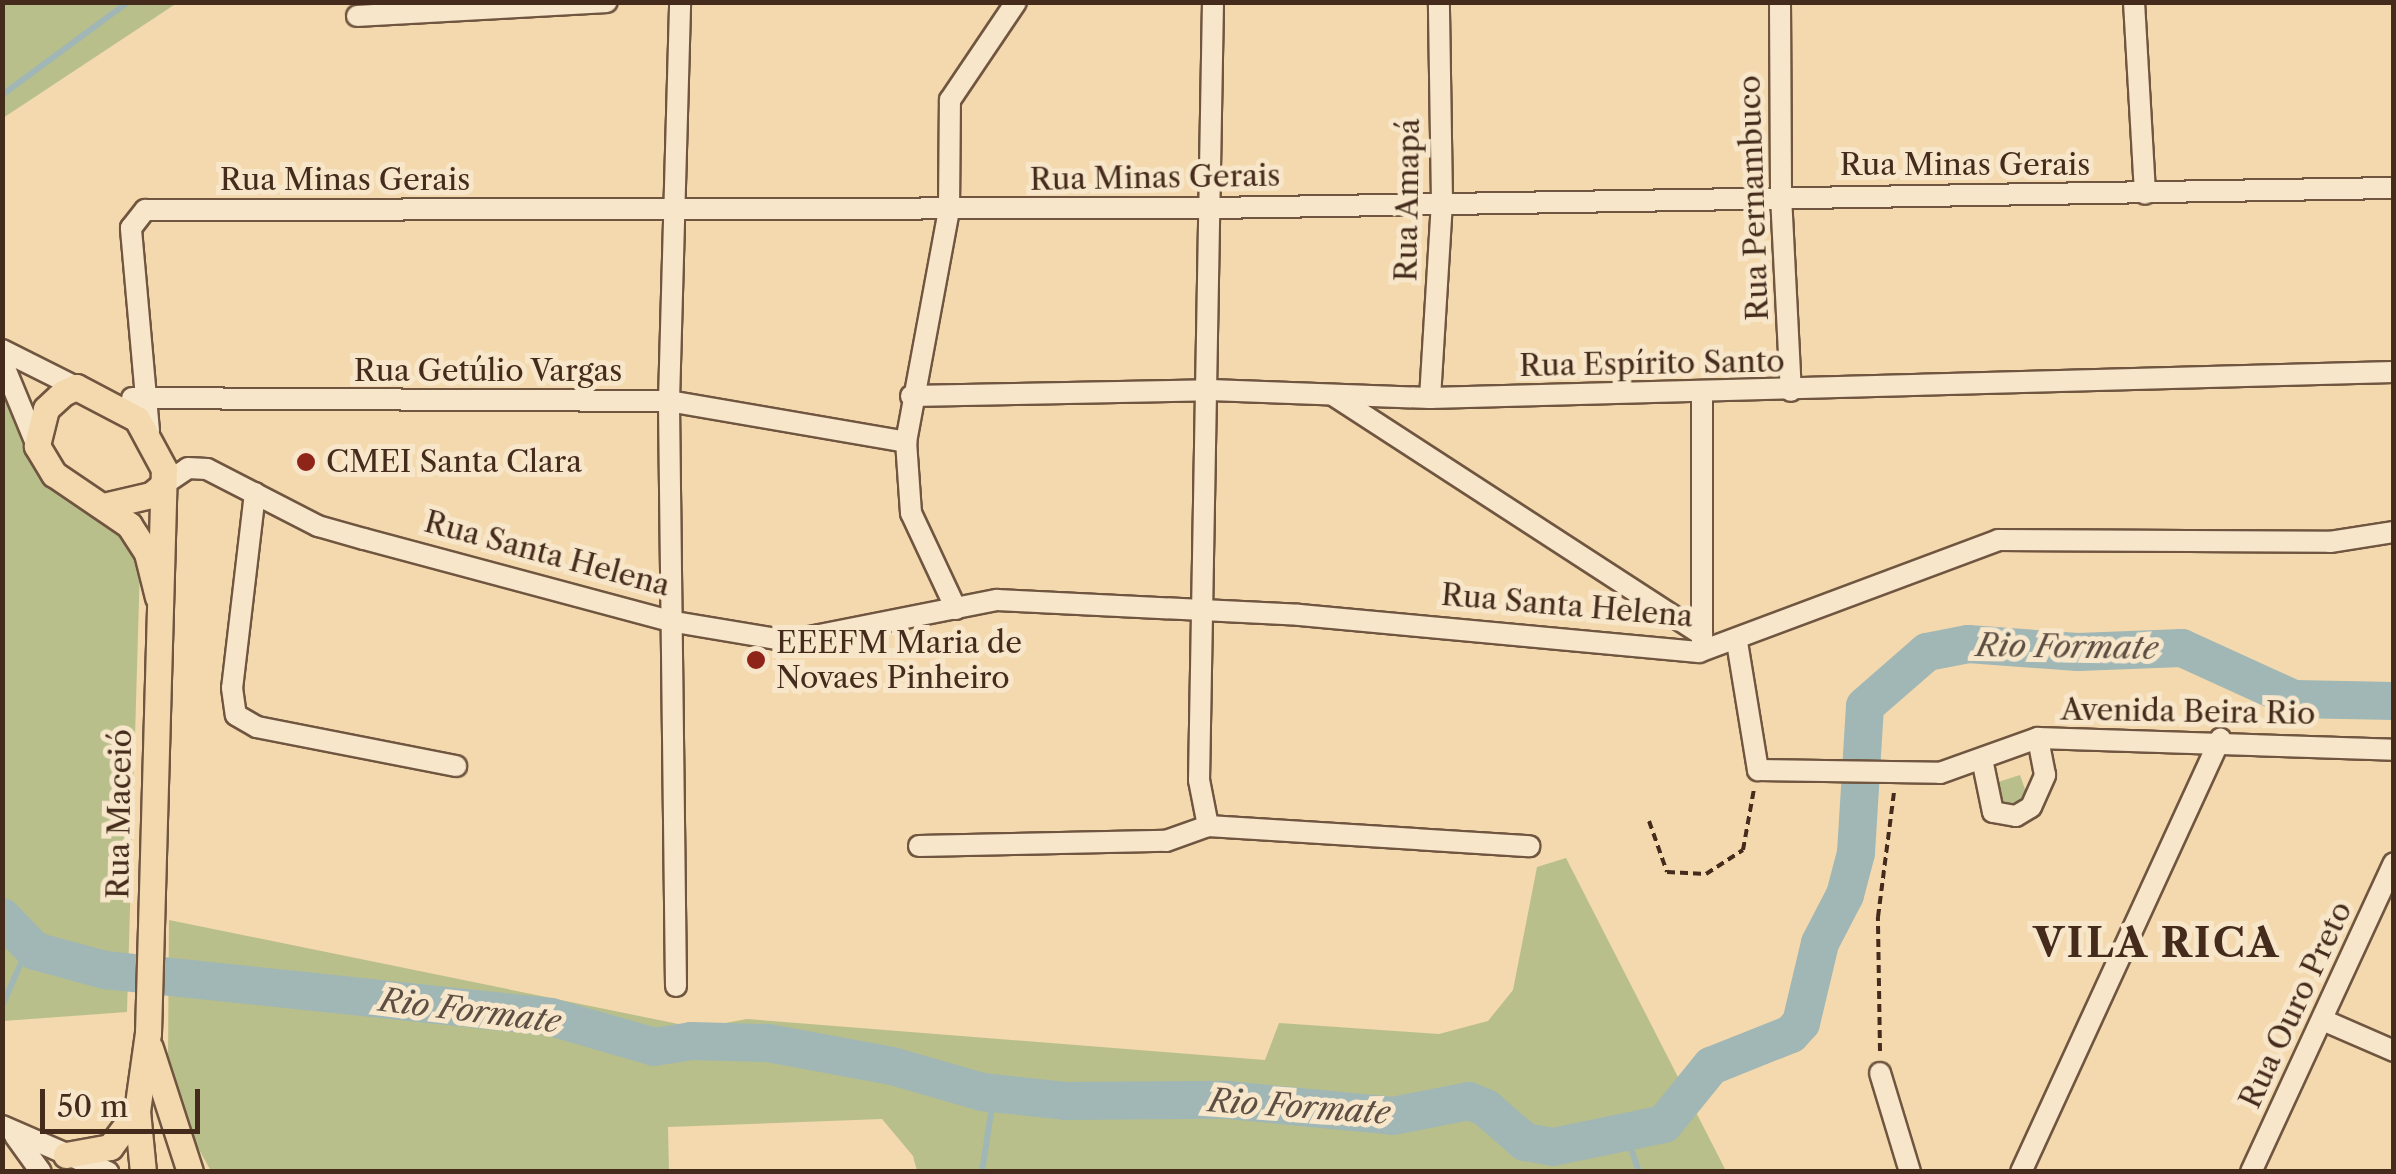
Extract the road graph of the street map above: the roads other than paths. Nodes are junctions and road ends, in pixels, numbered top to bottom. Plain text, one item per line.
1 (606, 2) edge
2 (680, 2) edge
3 (1016, 2) edge
4 (1214, 2) edge
5 (1438, 2) edge
6 (1780, 2) edge
7 (2134, 2) edge
8 (357, 16) dead end
9 (2394, 188) edge
10 (2145, 194) junction
11 (1781, 196) junction
12 (1442, 202) junction
13 (1212, 208) junction
14 (675, 210) junction
15 (948, 210) junction
16 (2, 350) edge
17 (2, 361) edge
18 (2394, 372) edge
19 (76, 388) junction
20 (1210, 390) junction
21 (1702, 392) junction
22 (1792, 392) junction
23 (1332, 394) junction
24 (142, 396) junction
25 (911, 396) junction
26 (1430, 398) junction
27 (669, 400) junction
28 (105, 402) junction
29 (149, 431) junction
30 (906, 442) junction
31 (37, 446) junction
32 (164, 485) junction
33 (255, 493) junction
34 (108, 505) junction
35 (2394, 532) edge
36 (158, 596) junction
37 (956, 610) junction
38 (1202, 610) junction
39 (669, 621) junction
40 (1737, 642) junction
41 (1702, 643) junction
42 (2038, 738) junction
43 (2220, 740) junction
44 (2394, 750) edge
45 (1982, 759) junction
46 (456, 766) dead end
47 (1208, 826) junction
48 (919, 846) dead end
49 (1529, 846) dead end
50 (2394, 863) edge
51 (676, 986) dead end
52 (2324, 1020) junction
53 (148, 1033) junction
54 (2394, 1051) edge
55 (1880, 1073) road end
56 (137, 1111) junction
57 (8, 1130) edge
58 (66, 1155) junction
59 (41, 1172) edge
60 (108, 1172) edge
61 (143, 1172) edge
62 (190, 1172) edge
63 (1910, 1172) edge
64 (2021, 1172) edge
65 (2251, 1172) edge

1 - 8 street
2 - 14 street
3 - 15 street
4 - 13 street
5 - 12 street, Rua Amapá
6 - 11 street, Rua Pernambuco
7 - 10 street
9 - 10 street, Rua Minas Gerais
10 - 11 street, Rua Minas Gerais
11 - 12 street, Rua Minas Gerais
11 - 22 street, Rua Pernambuco
12 - 13 street, Rua Minas Gerais
12 - 26 street, Rua Amapá
13 - 15 street, Rua Minas Gerais
13 - 20 street
14 - 15 street, Rua Minas Gerais
14 - 24 street, Rua Minas Gerais
14 - 27 street
15 - 25 street
16 - 19 street
17 - 31 street
18 - 22 street, Rua Espírito Santo
19 - 28 main road
19 - 31 main road
20 - 23 street, Rua Espírito Santo
20 - 25 street, Rua Espírito Santo
20 - 38 street
21 - 22 street, Rua Espírito Santo
21 - 26 street, Rua Espírito Santo
21 - 41 street
23 - 26 street, Rua Espírito Santo
23 - 41 street
24 - 27 street, Rua Getúlio Vargas
24 - 28 street, Rua Getúlio Vargas
24 - 29 street, Rua Minas Gerais
25 - 30 street
27 - 30 street, Rua Getúlio Vargas
27 - 39 street
28 - 29 main road
29 - 32 main road
30 - 37 street
31 - 34 main road
32 - 33 street, Rua Santa Helena
32 - 34 main road, Rua Santa Helena
32 - 36 main road, Rua Maceió
33 - 39 street, Rua Santa Helena
33 - 46 street
34 - 36 main road, Rua Maceió
35 - 40 street, Rua Santa Helena
36 - 53 main road, Rua Maceió
37 - 38 street, Rua Santa Helena
37 - 39 street, Rua Santa Helena
38 - 41 street, Rua Santa Helena
38 - 47 street
39 - 51 street
40 - 41 street, Rua Santa Helena
40 - 45 street, Avenida Beira Rio
42 - 43 street, Avenida Beira Rio
42 - 45 street, Avenida Beira Rio
42 - 45 street
43 - 44 street, Avenida Beira Rio
43 - 64 street
47 - 48 street
47 - 49 street
50 - 52 street, Rua Ouro Preto
52 - 54 street
52 - 65 street, Rua Ouro Preto
53 - 56 main road, Rua Maceió
53 - 62 main road, Rua Maceió
55 - 63 street
56 - 58 main road
56 - 61 main road, Rua Maceió
57 - 58 street
57 - 59 street
58 - 60 street

